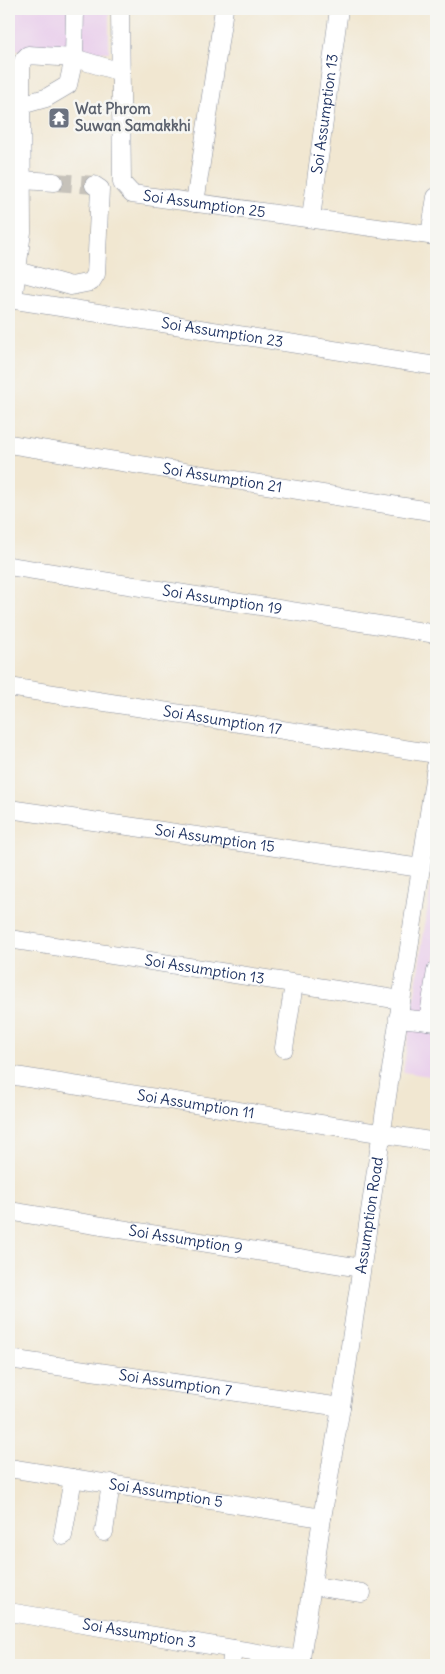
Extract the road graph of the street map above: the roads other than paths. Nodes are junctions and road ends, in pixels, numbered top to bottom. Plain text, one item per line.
1 (75, 9) edge
2 (120, 9) edge
3 (224, 9) edge
4 (339, 9) edge
5 (74, 58) junction
6 (121, 72) junction
7 (22, 105) junction
8 (15, 125) edge
9 (22, 180) junction
10 (54, 182) tunnel mouth
11 (94, 185) dead end
12 (436, 197) edge
13 (195, 203) junction
14 (311, 218) junction
15 (433, 236) edge
16 (17, 271) junction
17 (11, 300) edge
18 (436, 366) edge
19 (9, 444) edge
20 (436, 512) edge
21 (9, 566) edge
22 (436, 634) edge
23 (9, 687) edge
24 (436, 754) edge
25 (436, 766) edge
26 (9, 809) edge
27 (427, 859) edge
28 (9, 939) edge
29 (436, 971) edge
30 (294, 984) junction
31 (401, 1000) junction
32 (398, 1018) junction
33 (432, 1021) edge
34 (284, 1048) dead end
35 (9, 1076) edge
36 (381, 1134) junction
37 (436, 1142) edge
38 (9, 1211) edge
39 (361, 1268) junction
40 (9, 1359) edge
41 (341, 1407) junction
42 (9, 1468) edge
43 (73, 1478) junction
44 (111, 1483) junction
45 (322, 1518) junction
46 (104, 1532) dead end
47 (62, 1536) dead end
48 (312, 1586) junction
49 (362, 1593) dead end
50 (9, 1612) edge
51 (232, 1657) edge
52 (300, 1663) edge

1 - 5 street
2 - 6 street, Soi Assumption 25
3 - 13 street
4 - 14 street, Soi Assumption 13
5 - 6 street
5 - 7 street
5 - 7 street
6 - 13 street, Soi Assumption 25
7 - 8 street
8 - 9 street
9 - 10 street
9 - 16 street
11 - 16 street
12 - 15 street
13 - 14 street, Soi Assumption 25
14 - 15 street, Soi Assumption 25
16 - 17 street
17 - 18 street, Soi Assumption 23
19 - 20 street, Soi Assumption 21
21 - 22 street, Soi Assumption 19
23 - 24 street, Soi Assumption 17
25 - 27 street, Assumption Road
26 - 27 street, Soi Assumption 15
27 - 31 street, Assumption Road
28 - 30 street, Soi Assumption 13
29 - 33 street
30 - 31 street, Soi Assumption 13
30 - 34 street
31 - 32 street, Assumption Road
32 - 33 street
32 - 36 street, Assumption Road
35 - 36 street, Soi Assumption 11
36 - 37 street, Soi Assumption 11
36 - 39 street, Assumption Road
38 - 39 street, Soi Assumption 9
39 - 41 street, Assumption Road
40 - 41 street, Soi Assumption 7
41 - 45 street, Assumption Road
42 - 43 street, Soi Assumption 5
43 - 44 street, Soi Assumption 5
43 - 47 street
44 - 45 street, Soi Assumption 5
44 - 46 street
45 - 48 street, Assumption Road
48 - 49 street
48 - 52 street, Assumption Road
50 - 51 street, Soi Assumption 3
51 - 52 street, Soi Assumption 3

